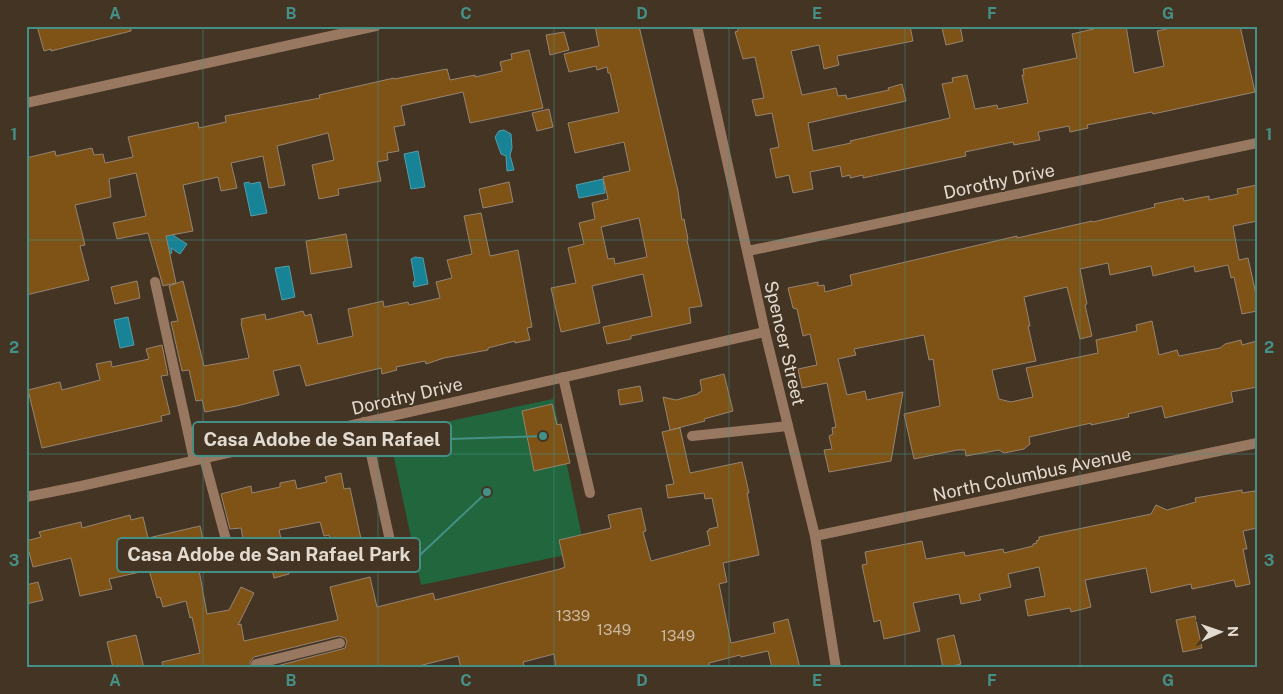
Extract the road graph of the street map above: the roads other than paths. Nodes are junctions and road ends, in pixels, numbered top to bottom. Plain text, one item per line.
1 (376, 26) edge
2 (697, 26) edge
3 (26, 103) edge
4 (1257, 143) edge
5 (748, 251) junction
6 (155, 282) dead end
7 (766, 332) junction
8 (562, 377) junction
9 (364, 422) junction
10 (788, 426) junction
11 (692, 436) dead end
12 (1257, 443) edge
13 (199, 459) junction
14 (590, 493) dead end
15 (26, 497) edge
16 (815, 536) junction
17 (394, 559) dead end
18 (232, 562) dead end
19 (340, 643) dead end
20 (257, 668) edge
21 (836, 668) edge

1 - 3 street
2 - 5 street, Spencer Street
4 - 5 street, Dorothy Drive
5 - 7 street, Spencer Street
6 - 13 street
7 - 8 street, Dorothy Drive
7 - 10 street, Spencer Street
8 - 9 street, Dorothy Drive
8 - 14 street
9 - 13 street, Dorothy Drive
9 - 17 street
10 - 11 street
10 - 16 street, Spencer Street
12 - 16 street, North Columbus Avenue
13 - 15 street, Dorothy Drive
13 - 18 street
16 - 21 street, Spencer Street
19 - 20 street

